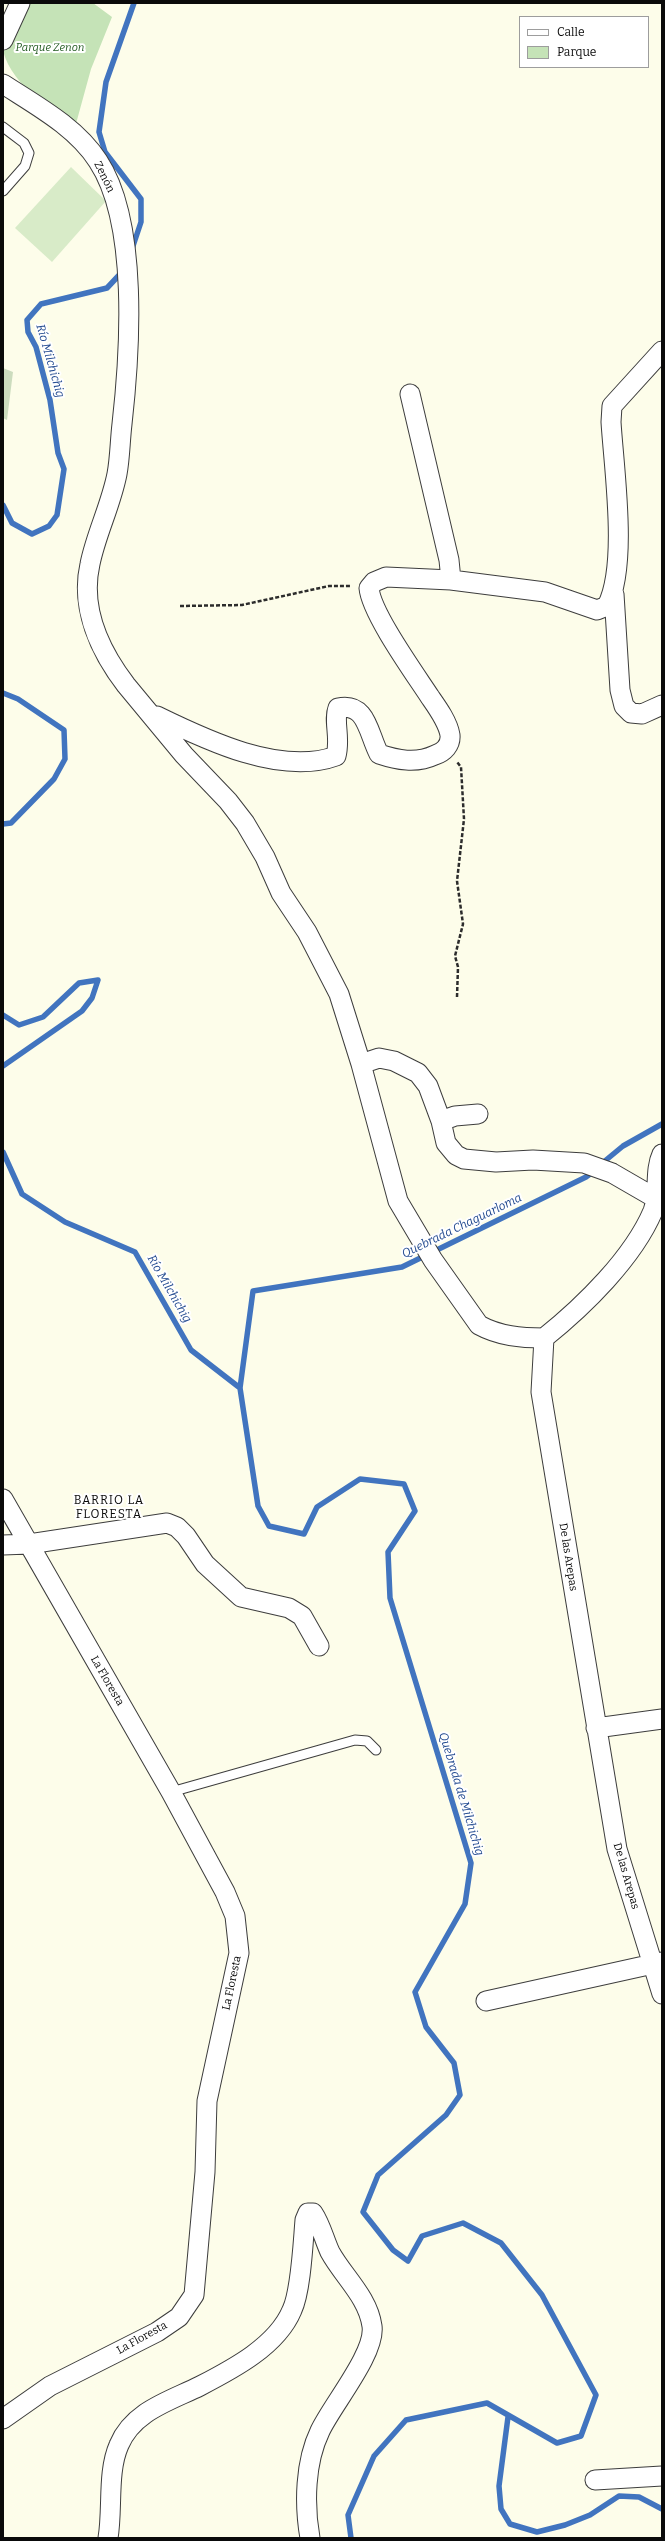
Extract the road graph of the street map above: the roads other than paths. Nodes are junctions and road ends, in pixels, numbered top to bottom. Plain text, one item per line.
1 (20, 3) edge
2 (3, 40) edge
3 (3, 84) edge
4 (3, 127) edge
5 (3, 191) edge
6 (662, 351) edge
7 (410, 394) dead end
8 (451, 580) junction
9 (614, 594) junction
10 (662, 705) edge
11 (152, 714) junction
12 (361, 1064) junction
13 (478, 1114) dead end
14 (441, 1121) junction
15 (662, 1154) edge
16 (657, 1199) junction
17 (544, 1338) junction
18 (3, 1499) edge
19 (29, 1544) junction
20 (3, 1545) edge
21 (319, 1646) dead end
22 (662, 1719) edge
23 (596, 1728) junction
24 (376, 1750) dead end
25 (171, 1792) junction
26 (657, 1963) edge
27 (662, 1994) edge
28 (486, 2001) dead end
29 (3, 2419) edge
30 (662, 2476) edge
31 (595, 2480) dead end
32 (108, 2538) edge
33 (310, 2538) edge

1 - 2 street
3 - 11 street, Zenón
4 - 5 lane
6 - 9 street
7 - 8 street
8 - 9 street
8 - 11 street
9 - 10 street
11 - 12 street, Zenón
12 - 14 street
12 - 17 street, Zenón
13 - 14 street
14 - 16 street
15 - 16 street
16 - 17 street
17 - 23 street, De las Arepas
18 - 19 street, La Floresta
19 - 20 street
19 - 21 street
19 - 25 street, La Floresta
22 - 23 street
23 - 26 street, De las Arepas
24 - 25 lane
25 - 29 street, La Floresta
26 - 27 street, De las Arepas
26 - 28 street
30 - 31 street
32 - 33 street

